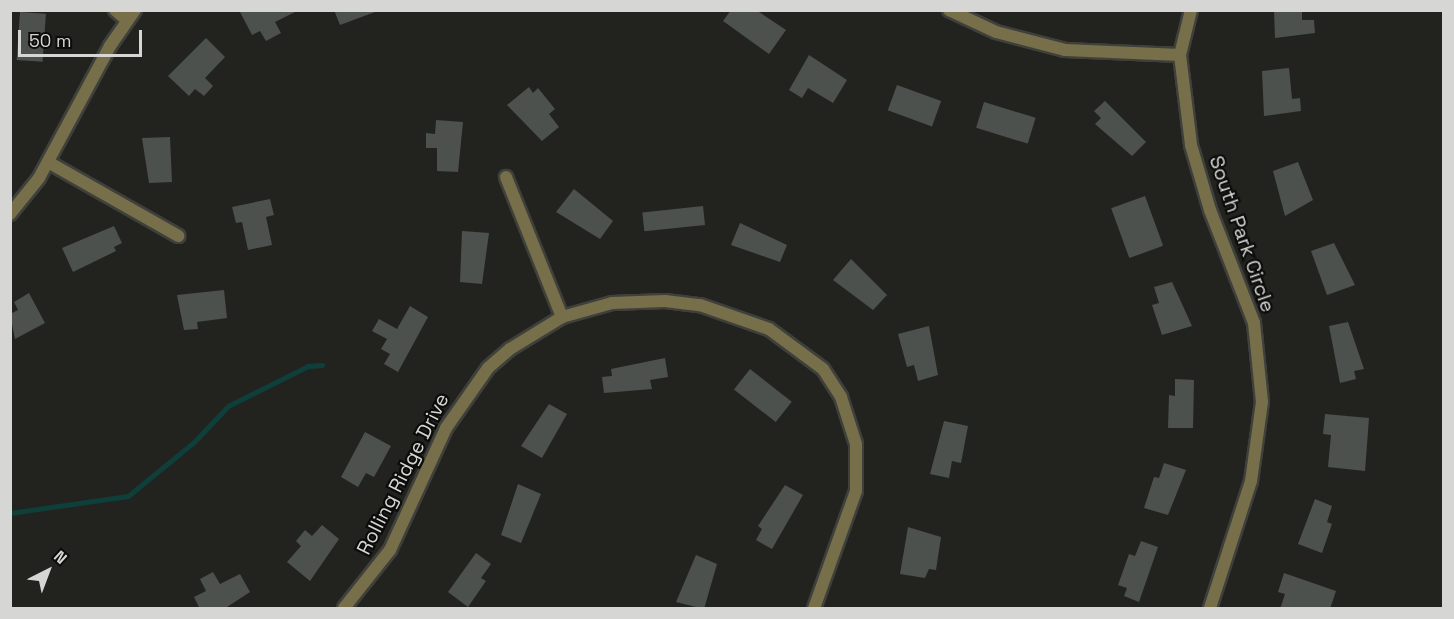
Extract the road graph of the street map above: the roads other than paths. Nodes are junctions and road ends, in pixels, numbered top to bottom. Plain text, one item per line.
1 (115, 10) edge
2 (949, 10) edge
3 (1191, 10) edge
4 (131, 15) edge
5 (1180, 55) junction
6 (48, 162) junction
7 (506, 177) dead end
8 (10, 214) edge
9 (178, 236) dead end
10 (562, 317) junction
11 (344, 609) edge
12 (814, 609) edge
13 (1210, 609) edge

1 - 4 street
2 - 5 street
3 - 5 street, South Park Circle
4 - 6 street
5 - 13 street, South Park Circle
6 - 8 street
6 - 9 street
7 - 10 street
10 - 11 street, Rolling Ridge Drive
10 - 12 street, Rolling Ridge Drive

